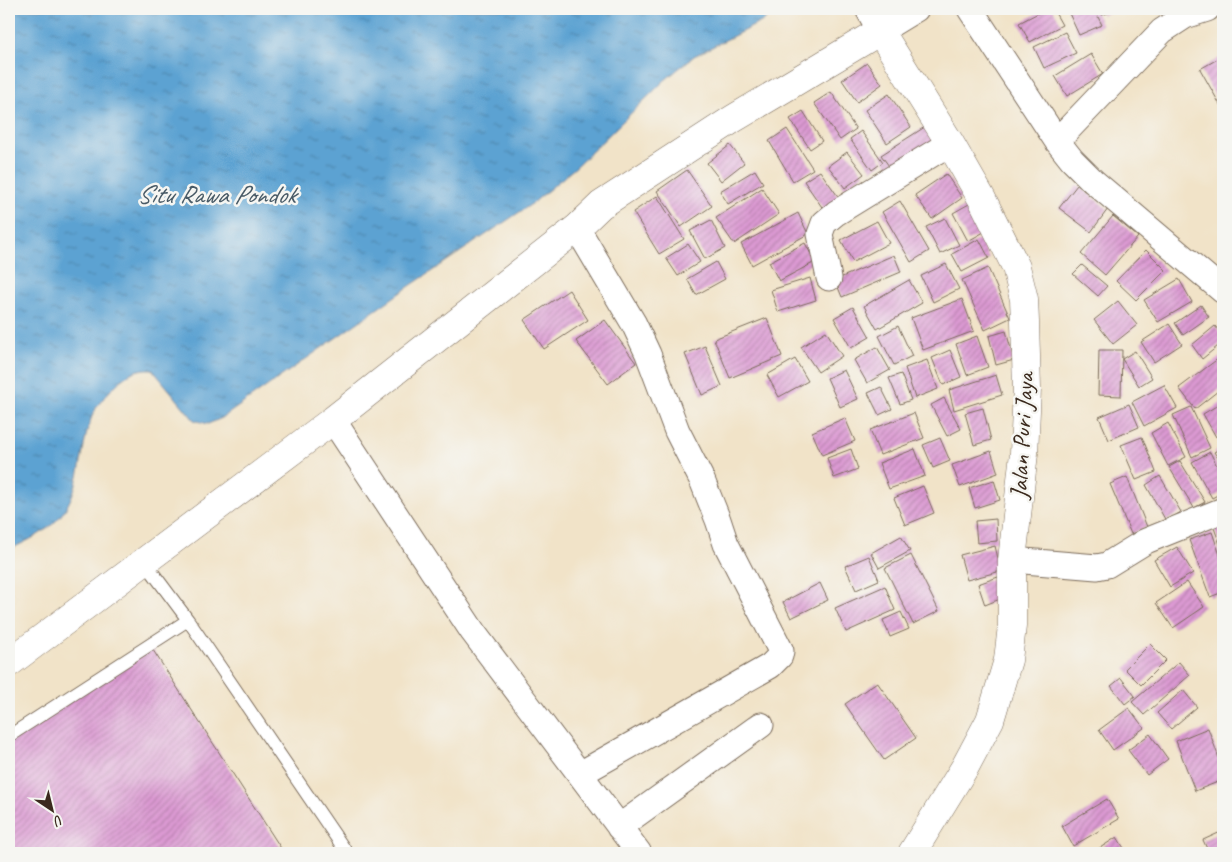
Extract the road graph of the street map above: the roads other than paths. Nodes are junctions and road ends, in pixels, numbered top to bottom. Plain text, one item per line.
1 (916, 9) edge
2 (970, 9) edge
3 (1207, 9) edge
4 (874, 20) edge
5 (1057, 141) junction
6 (950, 143) junction
7 (588, 217) junction
8 (829, 278) dead end
9 (1223, 291) edge
10 (332, 420) junction
11 (1223, 510) edge
12 (1012, 560) junction
13 (144, 561) junction
14 (188, 620) junction
15 (9, 663) edge
16 (761, 725) dead end
17 (9, 736) edge
18 (580, 774) junction
19 (619, 827) junction
20 (347, 853) edge
21 (639, 853) edge
22 (912, 853) edge

1 - 4 street
2 - 5 street
3 - 5 street
4 - 6 street, Jalan Puri Jaya
4 - 7 street
5 - 9 street
6 - 8 street
6 - 12 street, Jalan Puri Jaya
7 - 10 street
7 - 18 street
10 - 13 street
10 - 18 street
11 - 12 street
12 - 22 street, Jalan Puri Jaya
13 - 14 lane
13 - 15 street
14 - 17 lane
14 - 20 lane
16 - 19 street
18 - 19 street
19 - 21 street

